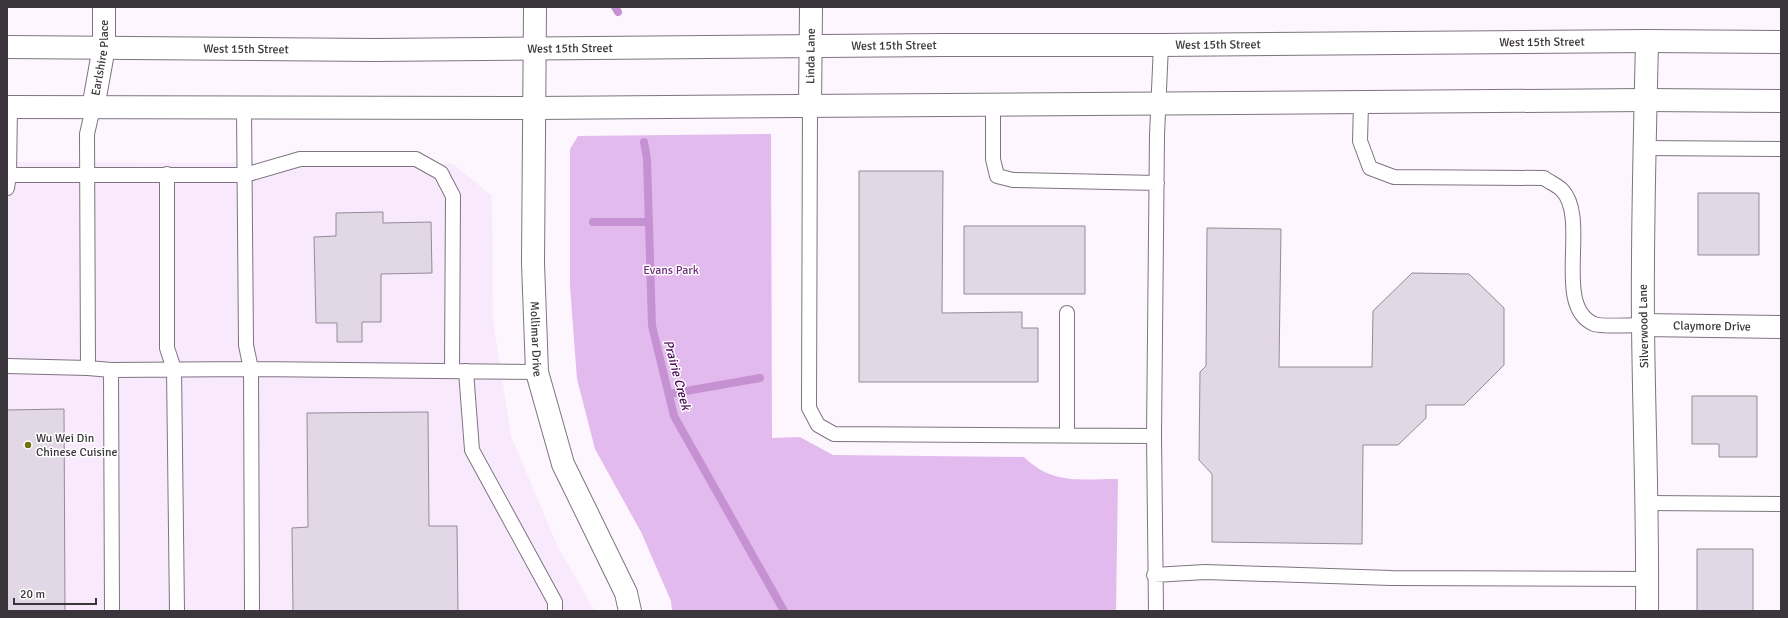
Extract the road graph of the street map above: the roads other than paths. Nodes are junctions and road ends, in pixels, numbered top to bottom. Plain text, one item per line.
1 (104, 7) edge
2 (535, 7) edge
3 (811, 7) edge
4 (1647, 41) junction
5 (1781, 42) edge
6 (810, 46) junction
7 (1161, 46) junction
8 (104, 47) junction
9 (7, 48) edge
10 (535, 48) junction
11 (1646, 100) junction
12 (1781, 102) edge
13 (1158, 104) junction
14 (1361, 104) junction
15 (993, 105) junction
16 (810, 106) junction
17 (8, 107) edge
18 (93, 108) junction
19 (244, 108) junction
20 (535, 108) junction
21 (1644, 148) junction
22 (1781, 149) edge
23 (167, 174) junction
24 (245, 175) junction
25 (87, 176) junction
26 (8, 182) edge
27 (1157, 183) junction
28 (1067, 313) dead end
29 (1643, 325) junction
30 (1781, 327) edge
31 (7, 366) edge
32 (88, 368) junction
33 (251, 369) junction
34 (112, 370) junction
35 (174, 370) junction
36 (459, 371) junction
37 (537, 372) junction
38 (1067, 435) junction
39 (1154, 436) junction
40 (1648, 503) junction
41 (1781, 504) edge
42 (1154, 575) junction
43 (1647, 579) junction
44 (112, 611) edge
45 (177, 611) edge
46 (252, 611) edge
47 (555, 611) edge
48 (630, 611) edge
49 (1156, 611) edge
50 (1647, 611) edge

1 - 8 main road, Earlshire Place
2 - 10 main road, Mollimar Drive
3 - 6 main road, Linda Lane
4 - 5 main road, West 15th Street
4 - 7 main road, West 15th Street
4 - 11 main road, Silverwood Lane
6 - 7 main road, West 15th Street
6 - 10 main road, West 15th Street
6 - 16 main road, Linda Lane
7 - 13 lane
8 - 9 main road, West 15th Street
8 - 10 main road, West 15th Street
8 - 18 main road, Earlshire Place
10 - 20 main road, Mollimar Drive
11 - 12 main road
11 - 14 main road
11 - 21 main road, Silverwood Lane
13 - 14 main road
13 - 15 main road
13 - 27 lane
14 - 29 lane
15 - 16 main road
15 - 27 lane
16 - 20 main road
16 - 38 lane
17 - 18 main road
17 - 26 lane
18 - 19 main road
18 - 25 lane
19 - 20 main road
19 - 24 lane
20 - 37 main road, Mollimar Drive
21 - 22 lane
21 - 29 main road, Silverwood Lane
23 - 24 lane
23 - 25 lane
23 - 35 lane
24 - 33 lane
24 - 36 lane
25 - 26 lane
25 - 32 lane
27 - 39 lane
28 - 38 lane
29 - 30 main road, Claymore Drive
29 - 40 main road, Silverwood Lane
31 - 32 lane
32 - 34 lane
33 - 35 lane
33 - 36 lane
33 - 46 lane
34 - 35 lane
34 - 44 lane
35 - 45 lane
36 - 37 lane
36 - 47 lane
37 - 48 main road, Mollimar Drive
38 - 39 lane
39 - 42 lane
40 - 41 lane
40 - 43 main road, Silverwood Lane
42 - 43 lane
42 - 49 lane
43 - 50 main road, Silverwood Lane

